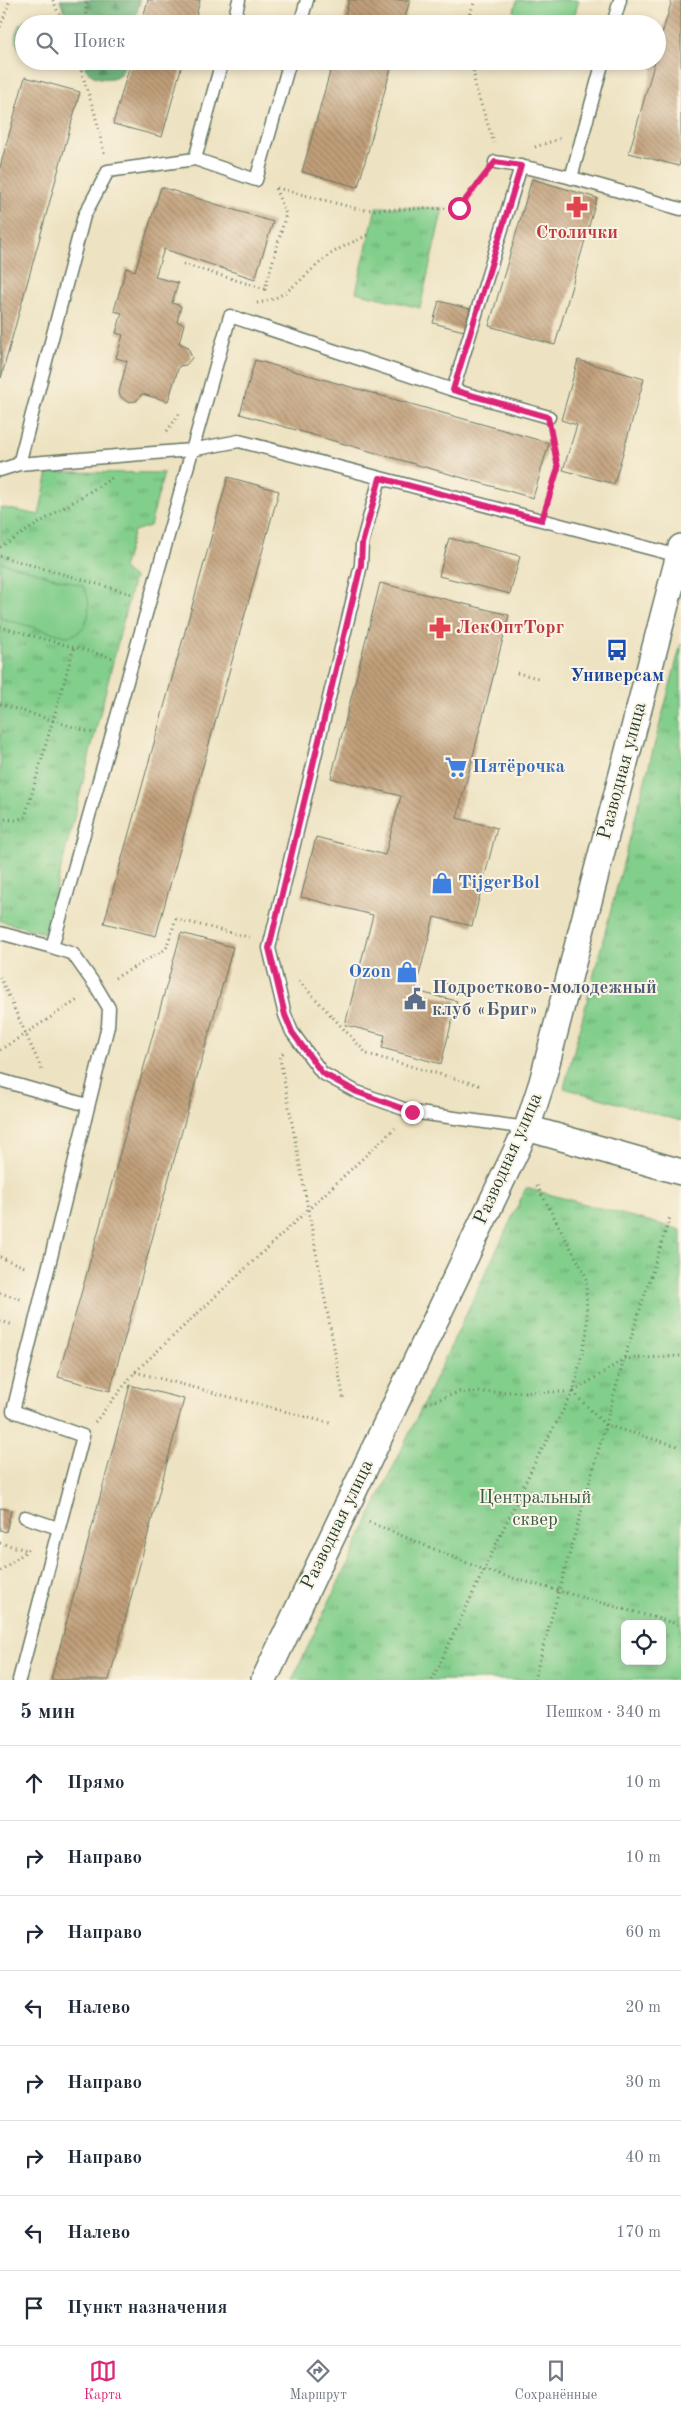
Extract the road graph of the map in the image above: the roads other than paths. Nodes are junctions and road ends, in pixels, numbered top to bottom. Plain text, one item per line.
1 (239, 0) edge
2 (307, 0) edge
3 (620, 0) edge
4 (235, 15) edge
5 (303, 15) edge
6 (616, 15) edge
7 (220, 70) edge
8 (287, 70) edge
9 (600, 70) edge
10 (195, 159) junction
11 (495, 162) road end
12 (521, 166) junction
13 (571, 178) junction
14 (681, 209) edge
15 (453, 390) junction
16 (548, 417) road end
17 (191, 450) junction
18 (19, 464) junction
19 (0, 470) edge
20 (380, 478) junction
21 (680, 551) edge
22 (0, 933) edge
23 (52, 947) junction
24 (0, 1080) edge
25 (87, 1104) junction
26 (526, 1128) junction
27 (681, 1172) edge
28 (25, 1517) dead end
29 (58, 1528) junction
30 (19, 1680) edge
31 (264, 1680) edge

1 - 4 lane
2 - 5 lane
3 - 6 lane
7 - 10 lane
8 - 10 lane
9 - 13 lane
10 - 18 lane
11 - 12 lane
12 - 13 lane
12 - 15 lane
13 - 14 lane
15 - 16 lane
15 - 17 lane
17 - 18 lane
17 - 20 lane
17 - 23 lane
18 - 19 lane
20 - 21 lane
20 - 26 lane
21 - 26 street, Разводная улица
22 - 23 lane
23 - 25 lane
24 - 25 lane
25 - 29 lane
26 - 27 street
26 - 31 street, Разводная улица
28 - 29 lane
29 - 30 lane

